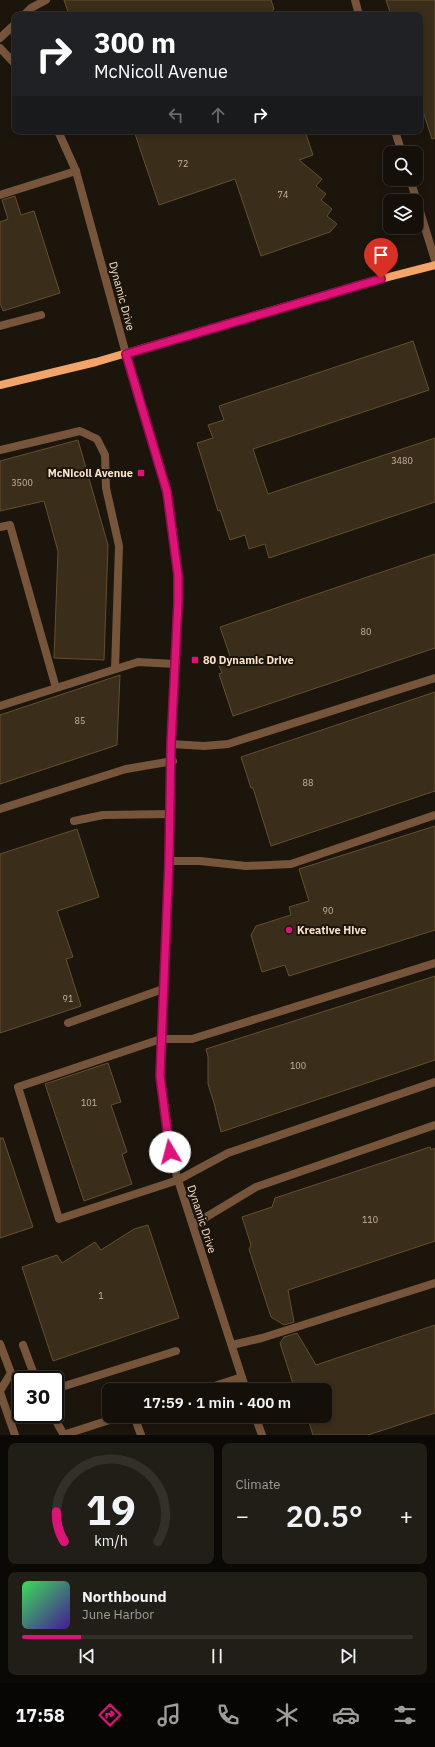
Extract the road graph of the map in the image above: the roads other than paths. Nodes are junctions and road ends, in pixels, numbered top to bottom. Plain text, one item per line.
1 (46, 0) edge
2 (355, 0) edge
3 (27, 12) edge
4 (358, 12) edge
5 (12, 27) edge
6 (0, 38) edge
7 (0, 48) edge
8 (12, 61) edge
9 (59, 134) edge
10 (396, 134) edge
11 (400, 146) edge
12 (76, 171) junction
13 (412, 186) edge
14 (0, 195) edge
15 (435, 260) edge
16 (435, 265) edge
17 (41, 315) dead end
18 (0, 326) edge
19 (126, 354) junction
20 (0, 385) edge
21 (0, 450) edge
22 (0, 527) edge
23 (175, 664) junction
24 (115, 669) junction
25 (435, 678) edge
26 (56, 688) junction
27 (0, 706) edge
28 (171, 744) junction
29 (172, 761) junction
30 (0, 810) edge
31 (170, 814) junction
32 (435, 815) edge
33 (74, 821) dead end
34 (169, 861) junction
35 (435, 963) edge
36 (163, 989) junction
37 (68, 1023) dead end
38 (161, 1040) junction
39 (435, 1082) edge
40 (435, 1125) edge
41 (178, 1180) junction
42 (193, 1225) junction
43 (435, 1283) edge
44 (0, 1344) edge
45 (23, 1345) dead end
46 (232, 1346) junction
47 (176, 1351) dead end
48 (33, 1371) edge
49 (242, 1377) junction
50 (224, 1383) edge
51 (244, 1383) edge
52 (64, 1386) edge
53 (0, 1391) edge
54 (102, 1422) edge
55 (57, 1423) edge
56 (137, 1423) edge
57 (258, 1423) edge
58 (14, 1435) edge
59 (63, 1435) edge
60 (141, 1435) edge
61 (262, 1435) edge

1 - 3 street
2 - 4 street
5 - 6 street
7 - 8 street
9 - 12 street, Dynamic Drive
10 - 11 street
12 - 14 street
12 - 19 street, Dynamic Drive
13 - 15 street
16 - 19 main road
17 - 18 street
19 - 20 main road
19 - 23 street, Dynamic Drive
21 - 24 street
22 - 26 street
23 - 24 street
23 - 28 street, Dynamic Drive
24 - 26 street
25 - 28 street
26 - 27 street
28 - 29 street, Dynamic Drive
29 - 30 street
29 - 31 street, Dynamic Drive
31 - 33 street
31 - 34 street, Dynamic Drive
32 - 34 street
34 - 36 street, Dynamic Drive
35 - 38 street
36 - 37 street
36 - 38 street, Dynamic Drive
38 - 41 street, Dynamic Drive
38 - 41 street
39 - 41 street
40 - 42 street
41 - 42 street, Dynamic Drive
42 - 46 street, Dynamic Drive
43 - 46 street
44 - 53 street
45 - 48 street
46 - 49 street, Dynamic Drive
47 - 52 street
49 - 50 street
49 - 51 street, Dynamic Drive
53 - 58 street
54 - 59 street
55 - 59 street
56 - 60 street
57 - 61 street

